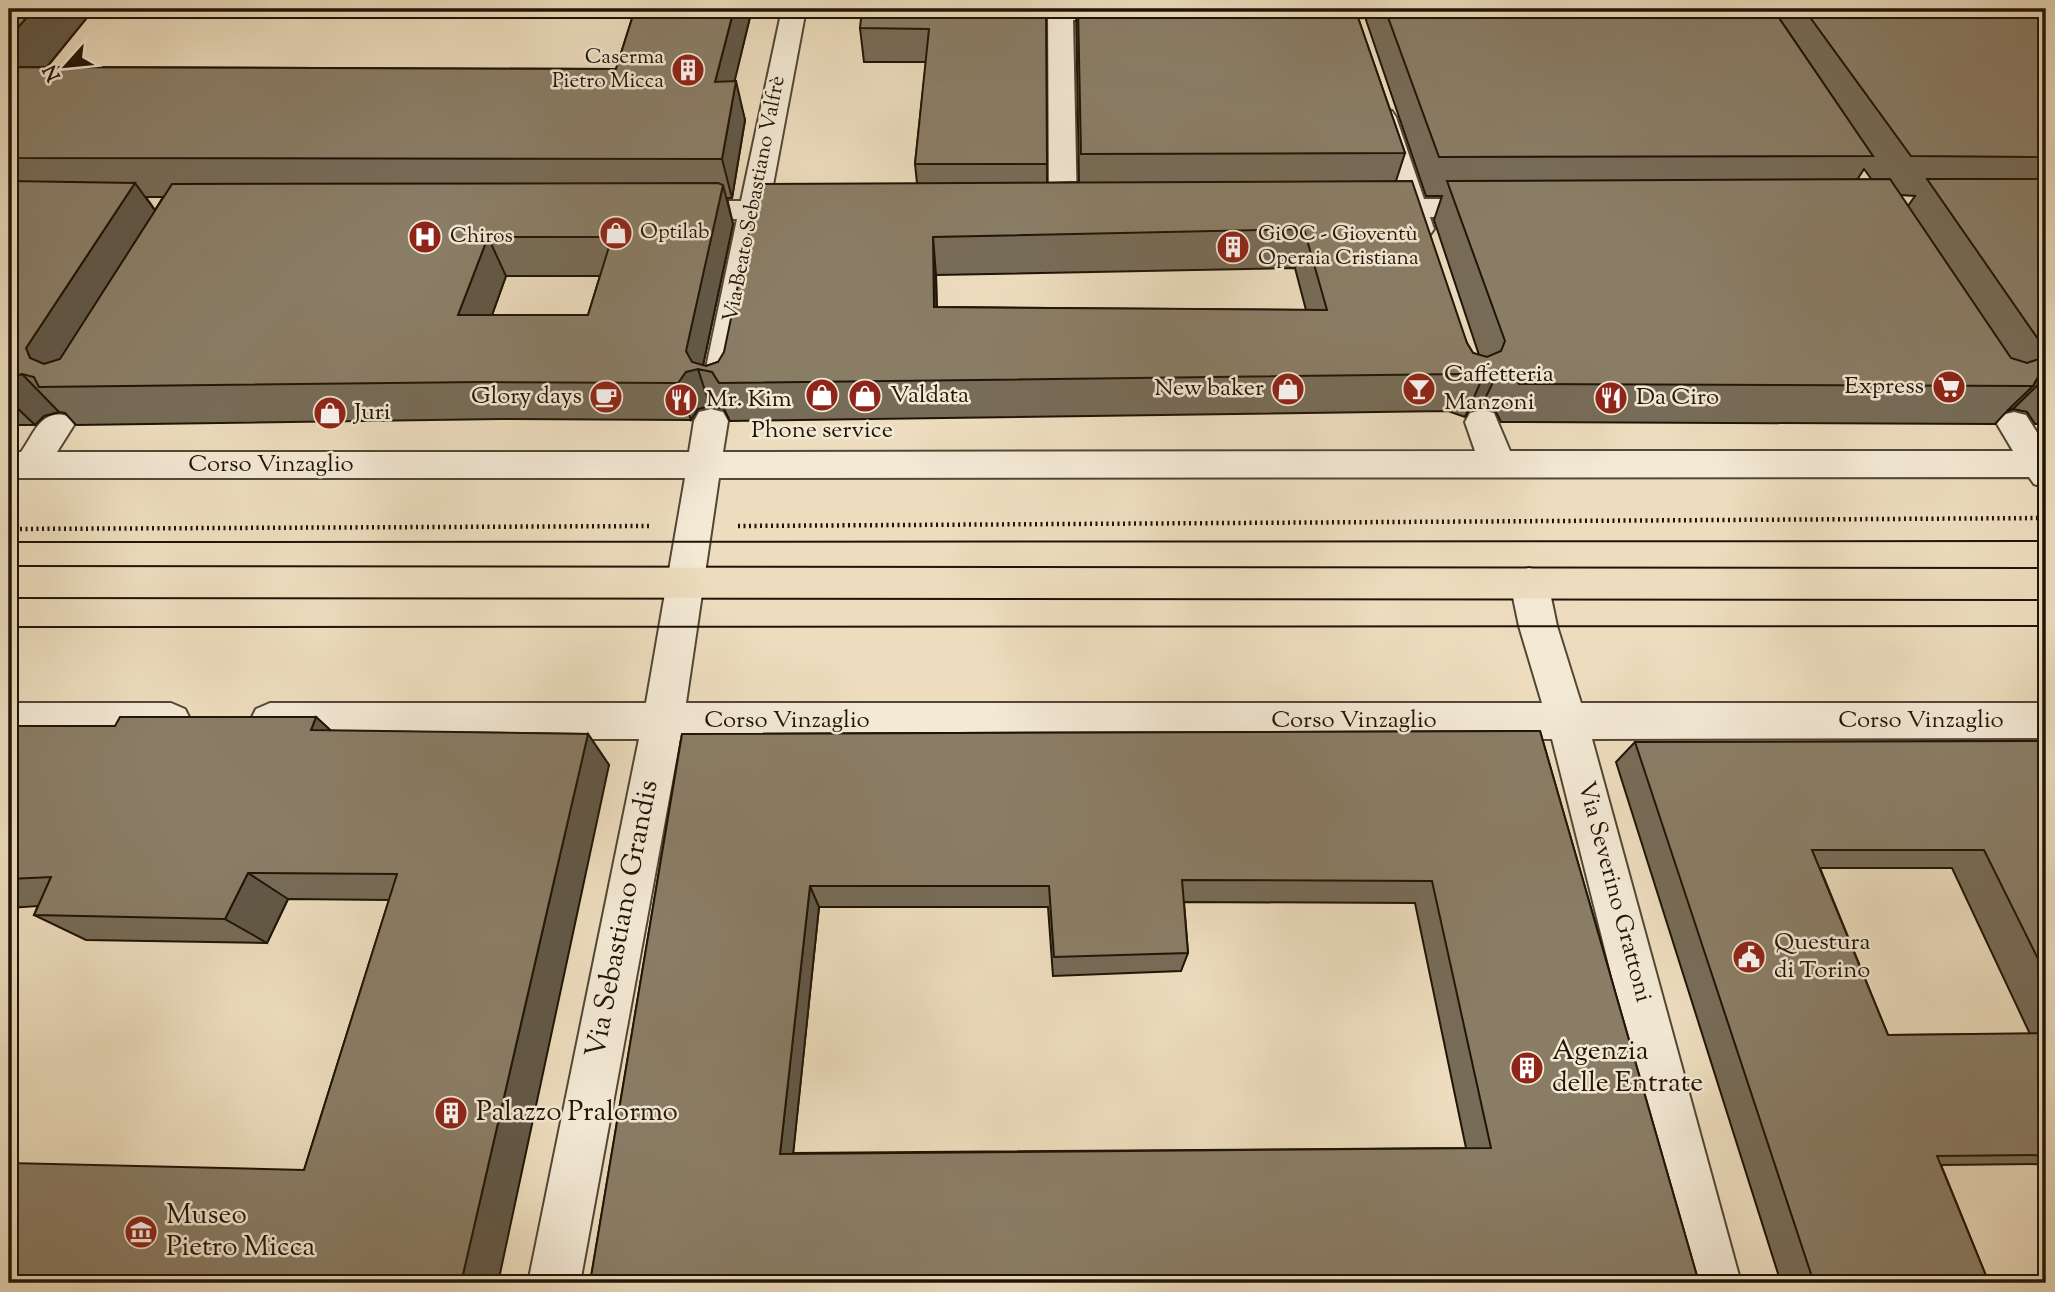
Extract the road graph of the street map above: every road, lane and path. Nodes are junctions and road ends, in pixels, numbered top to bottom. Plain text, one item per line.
1 (794, 9) edge
2 (1347, 9) edge
3 (1456, 9) edge
4 (1060, 11) edge
5 (1286, 11) edge
6 (1154, 12) edge
7 (1357, 41) edge
8 (1374, 90) edge
9 (1340, 208) edge
10 (1413, 208) junction
11 (1517, 208) edge
12 (830, 209) edge
13 (1063, 209) edge
14 (650, 210) edge
15 (753, 210) junction
16 (1428, 256) edge
17 (1482, 422) edge
18 (2014, 424) edge
19 (57, 425) edge
20 (702, 464) junction
21 (1497, 464) junction
22 (20, 465) edge
23 (2044, 467) edge
24 (2046, 518) edge
25 (692, 526) junction
26 (9, 529) edge
27 (9, 582) edge
28 (683, 583) junction
29 (1529, 583) junction
30 (2046, 584) edge
31 (9, 721) edge
32 (663, 721) junction
33 (1567, 721) junction
34 (2046, 721) edge
35 (554, 1283) edge
36 (1715, 1283) edge

1 - 15 street, Via Beato Sebastiano Valfrè
2 - 3 street
2 - 5 street
2 - 7 street
4 - 6 street
4 - 13 street
8 - 10 street
9 - 10 street
10 - 11 street
10 - 16 street
12 - 15 street
14 - 15 street
15 - 20 street, Via Beato Sebastiano Valfrè
17 - 21 street
18 - 23 street
19 - 22 street
20 - 21 street, Corso Vinzaglio
20 - 22 street, Corso Vinzaglio
20 - 25 street
21 - 23 street, Corso Vinzaglio
24 - 25 path
25 - 26 path
25 - 28 street
27 - 28 main road
28 - 29 main road
28 - 32 street
29 - 30 main road
29 - 33 street, Via Severino Grattoni
31 - 32 street, Corso Vinzaglio
32 - 33 street, Corso Vinzaglio
32 - 35 street, Via Sebastiano Grandis
33 - 34 street, Corso Vinzaglio
33 - 36 street, Via Severino Grattoni

